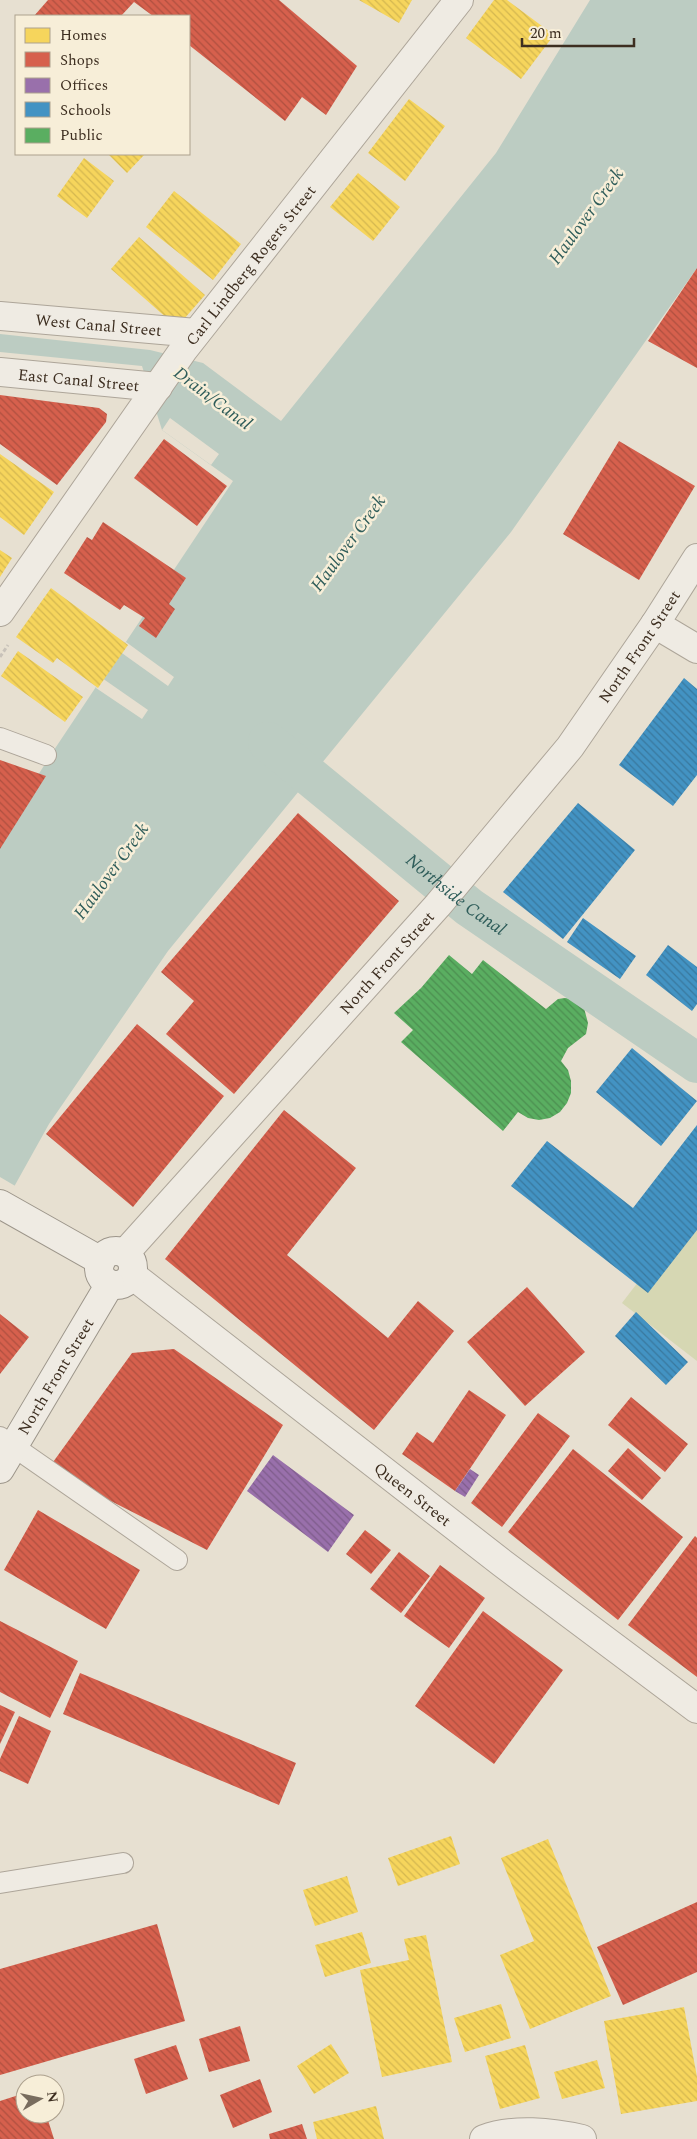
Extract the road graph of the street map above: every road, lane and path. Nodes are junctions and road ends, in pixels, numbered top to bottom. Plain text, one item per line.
1 (459, 0) edge
2 (0, 316) edge
3 (190, 341) junction
4 (0, 372) edge
5 (161, 383) junction
6 (697, 558) edge
7 (0, 612) edge
8 (655, 624) junction
9 (697, 649) edge
10 (0, 738) edge
11 (46, 755) dead end
12 (5, 1207) edge
13 (117, 1268) junction
14 (4, 1451) edge
15 (177, 1560) dead end
16 (697, 1710) edge
17 (124, 1862) dead end
18 (0, 1883) edge
19 (484, 2139) edge
20 (582, 2139) edge

1 - 3 street, Carl Lindberg Rogers Street
2 - 3 street, West Canal Street
3 - 5 street, Carl Lindberg Rogers Street
4 - 5 street, East Canal Street
5 - 7 street, Carl Lindberg Rogers Street
6 - 8 street, North Front Street
8 - 9 street
8 - 13 street, North Front Street
10 - 11 lane
12 - 13 street, Queen Street
13 - 14 street, North Front Street
13 - 16 street, Queen Street
14 - 15 lane
17 - 18 lane
19 - 20 street

